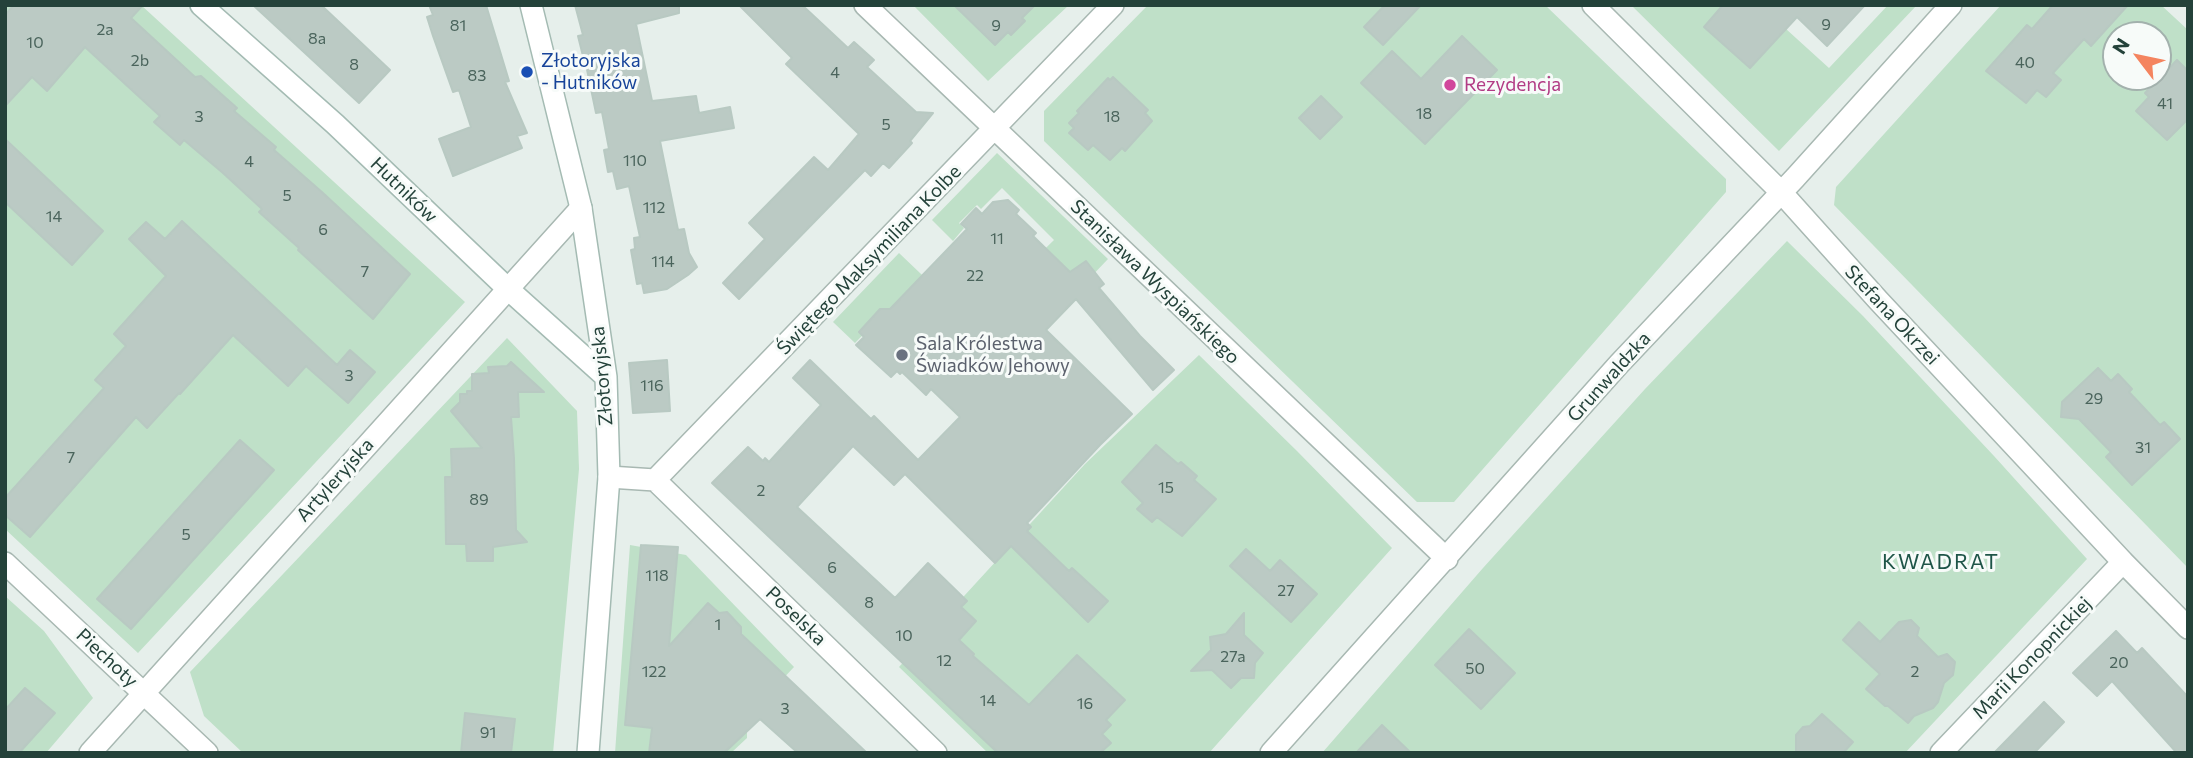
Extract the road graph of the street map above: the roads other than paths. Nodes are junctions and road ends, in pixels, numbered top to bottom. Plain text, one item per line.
1 (201, 5) edge
2 (531, 5) edge
3 (865, 5) edge
4 (1113, 5) edge
5 (1593, 5) edge
6 (1951, 5) edge
7 (995, 130) junction
8 (1781, 192) junction
9 (581, 208) junction
10 (508, 289) junction
11 (606, 377) junction
12 (609, 477) junction
13 (655, 480) junction
14 (1447, 559) junction
15 (2123, 562) junction
16 (5, 563) edge
17 (2188, 628) edge
18 (144, 693) junction
19 (90, 753) edge
20 (208, 753) edge
21 (588, 753) edge
22 (936, 753) edge
23 (1271, 753) edge
24 (1941, 753) edge

1 - 10 street, Hutników
2 - 9 street, Złotoryjska
3 - 7 street, Stanisława Wyspiańskiego
4 - 7 street, Świętego Maksymiliana Kolbe
5 - 8 street, Stefana Okrzei
6 - 8 street, Grunwaldzka
7 - 13 street, Świętego Maksymiliana Kolbe
7 - 14 street, Stanisława Wyspiańskiego
8 - 14 street, Grunwaldzka
8 - 15 street, Stefana Okrzei
9 - 10 street, Artyleryjska
9 - 11 street, Złotoryjska
10 - 11 street, Hutników
10 - 18 street, Artyleryjska
11 - 12 street, Złotoryjska
12 - 13 street
12 - 21 street, Złotoryjska
13 - 22 street, Poselska
14 - 23 street, Grunwaldzka
15 - 17 street, Stefana Okrzei
15 - 24 street, Marii Konopnickiej
16 - 18 street, Piechoty
18 - 19 street, Artyleryjska
18 - 20 street, Piechoty

